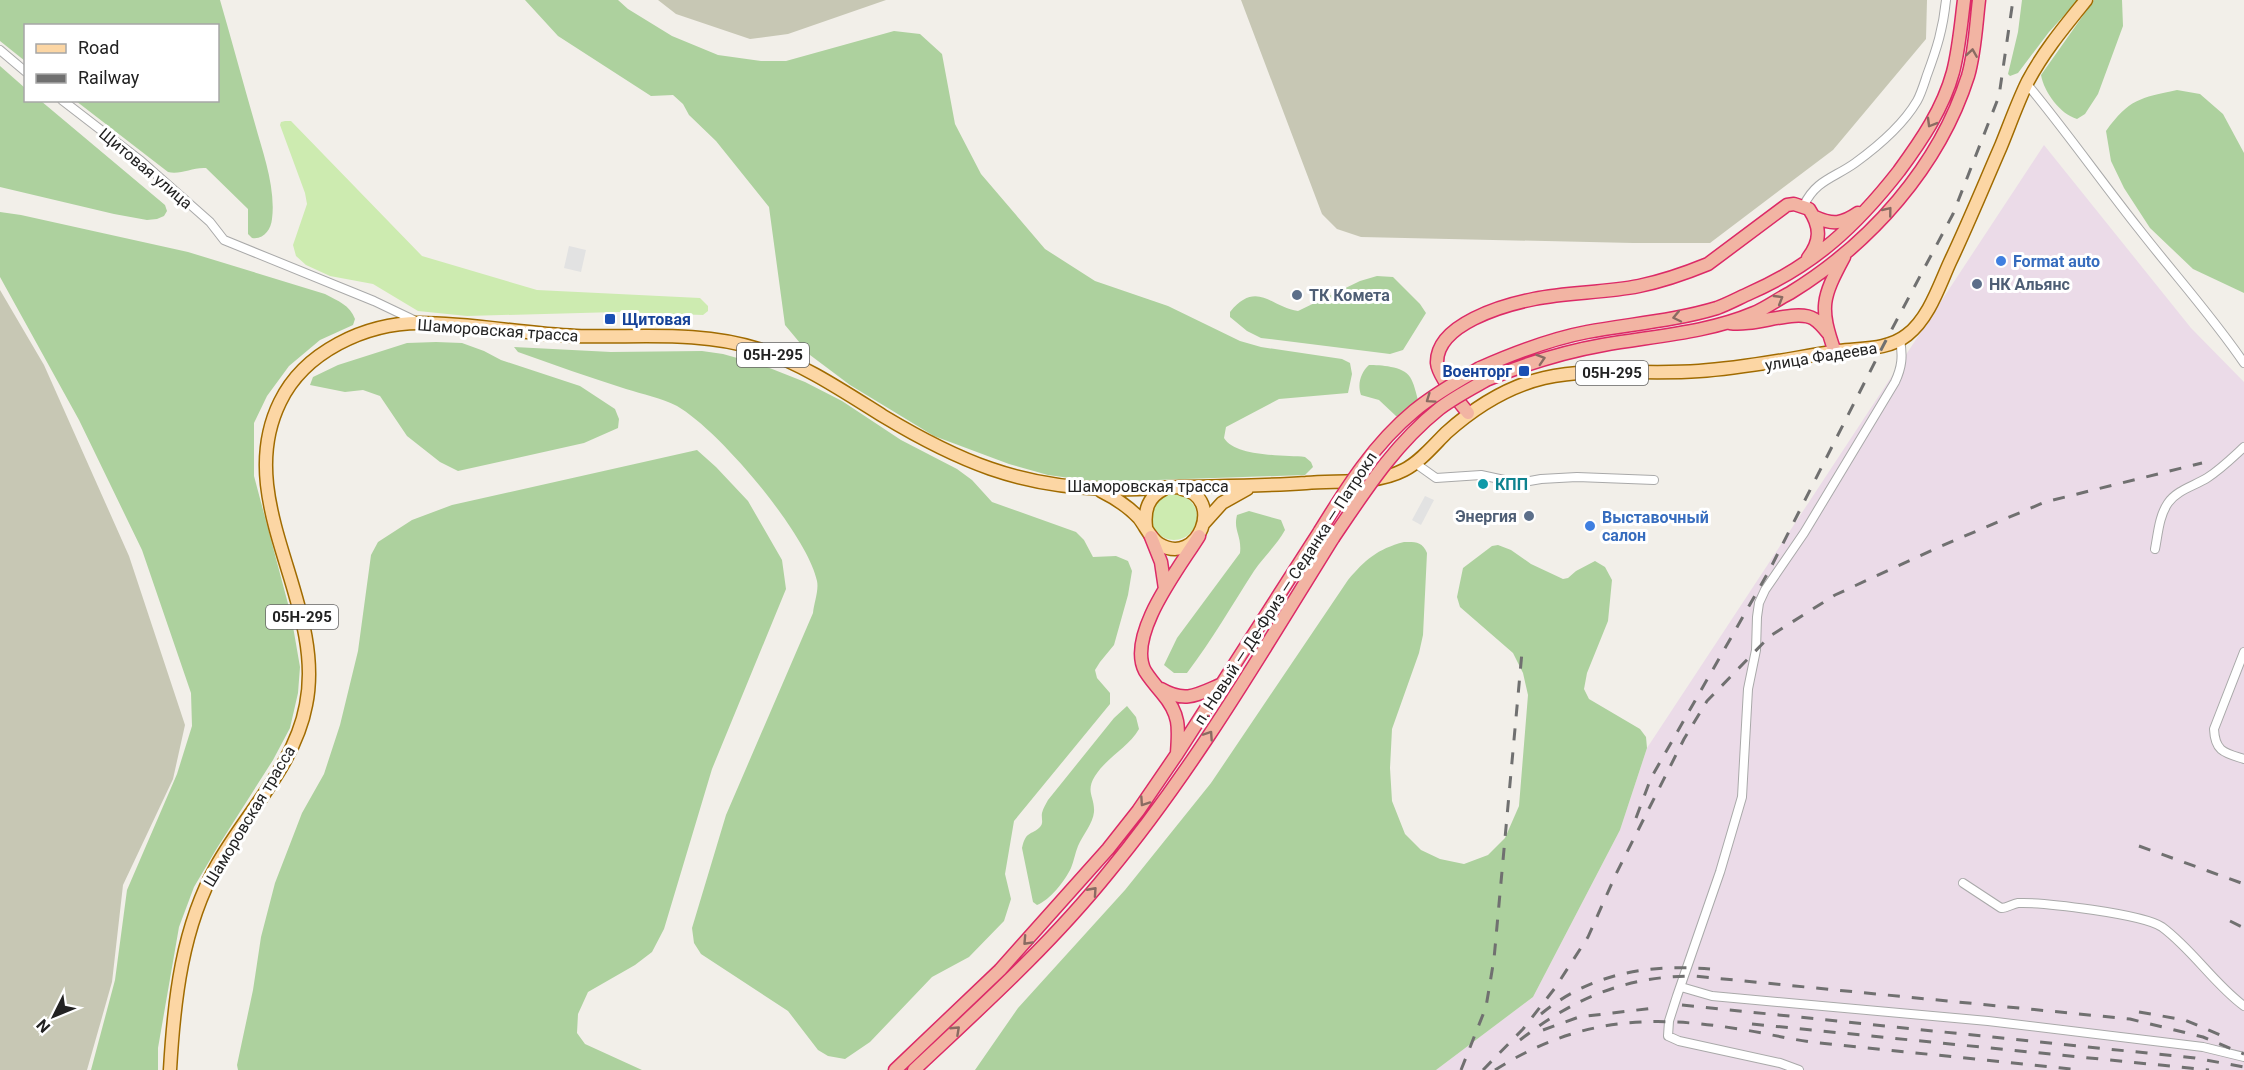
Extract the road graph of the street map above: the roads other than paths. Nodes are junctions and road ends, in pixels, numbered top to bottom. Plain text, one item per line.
1 (1946, 0) edge
2 (1964, 0) edge
3 (1979, 0) edge
4 (2086, 0) edge
5 (0, 50) edge
6 (24, 70) edge
7 (2027, 84) junction
8 (65, 102) edge
9 (1877, 199) junction
10 (1804, 205) junction
11 (1815, 217) junction
12 (1847, 252) junction
13 (1802, 267) junction
14 (1726, 322) junction
15 (419, 323) junction
16 (1828, 333) junction
17 (1900, 340) junction
18 (1835, 352) junction
19 (2244, 363) edge
20 (1468, 413) junction
21 (2243, 448) edge
22 (1415, 463) junction
23 (1654, 480) dead end
24 (1255, 487) junction
25 (1173, 488) junction
26 (1097, 489) junction
27 (1204, 523) junction
28 (1148, 532) junction
29 (1199, 536) junction
30 (2155, 549) dead end
31 (1165, 589) junction
32 (2244, 652) edge
33 (1221, 684) junction
34 (1157, 687) junction
35 (1177, 754) junction
36 (2244, 759) edge
37 (1964, 883) dead end
38 (1681, 987) junction
39 (2244, 1006) edge
40 (2244, 1057) edge
41 (170, 1070) edge
42 (895, 1070) edge
43 (914, 1070) edge
44 (1799, 1070) edge

1 - 10 street
2 -> 9 highway, п. Новый — Де-Фриз — Седанка — Патрокл
12 -> 3 highway, п. Новый — Де-Фриз — Седанка — Патрокл
4 - 7 main road, улица Фадеева
5 - 6 street
7 - 17 main road, улица Фадеева
7 - 19 street
8 - 15 street, Щитовая улица
9 - 11 highway
9 - 13 highway, п. Новый — Де-Фриз — Седанка — Патрокл
10 - 11 highway
10 - 20 highway
11 - 13 highway
14 -> 12 highway, п. Новый — Де-Фриз — Седанка — Патрокл
12 - 16 highway
13 -> 33 highway, п. Новый — Де-Фриз — Седанка — Патрокл, bridge
14 - 16 highway
43 -> 14 highway, п. Новый — Де-Фриз — Седанка — Патрокл, bridge
15 - 26 main road, Шаморовская трасса / 05Н-295
15 - 41 main road, Шаморовская трасса / 05Н-295
16 - 18 highway
17 - 18 main road, улица Фадеева
17 - 38 street
18 - 20 main road, улица Фадеева / 05Н-295
20 - 22 main road, улица Фадеева / 05Н-295
21 - 30 street
22 - 23 street
22 - 24 main road, Шаморовская трасса / 05Н-295
24 - 25 main road, Шаморовская трасса / 05Н-295
24 - 27 main road, 05Н-295
25 - 26 main road, Шаморовская трасса / 05Н-295
25 - 27 main road, 05Н-295
25 - 28 main road
26 - 28 main road, 05Н-295
27 - 29 main road, 05Н-295
28 - 29 main road, 05Н-295
28 - 31 highway, 05Н-295
29 - 31 highway
31 - 34 highway
32 - 36 street
33 - 34 highway
33 - 35 highway, п. Новый — Де-Фриз — Седанка — Патрокл
34 - 35 highway
35 -> 42 highway, п. Новый — Де-Фриз — Седанка — Патрокл
37 - 39 street
38 - 40 street
38 - 44 street

